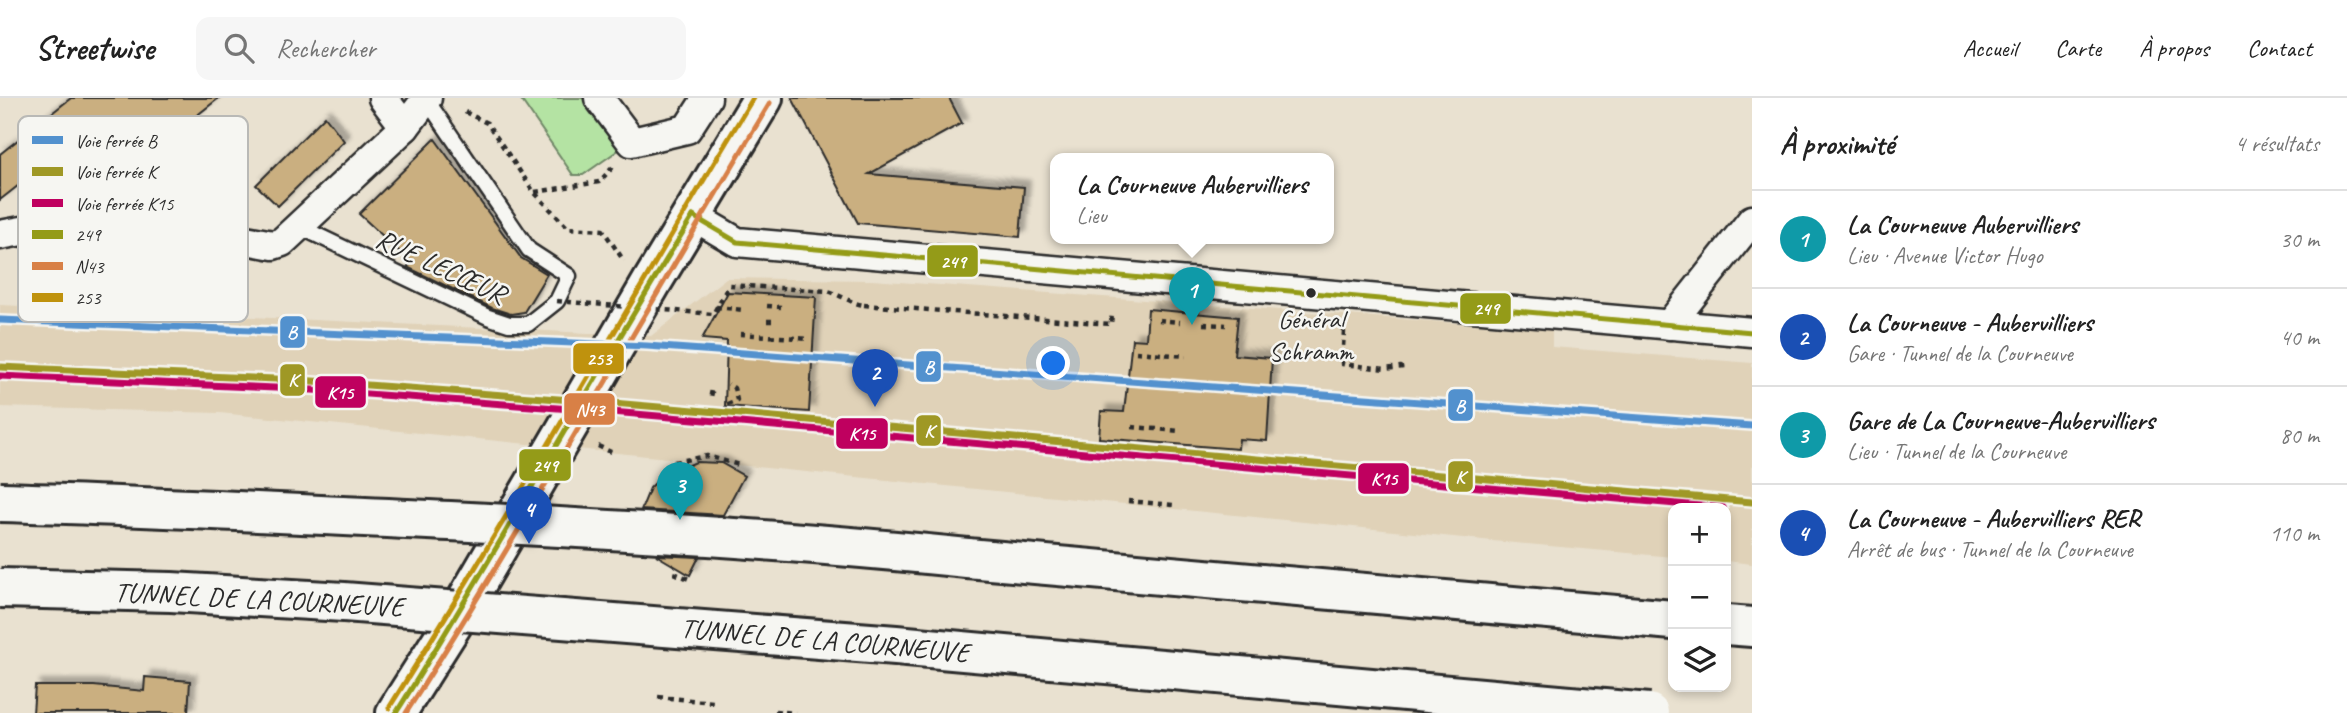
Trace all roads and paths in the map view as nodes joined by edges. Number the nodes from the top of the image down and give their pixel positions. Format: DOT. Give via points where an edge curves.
graph roads {
  1 [pos="383,98"];
  2 [pos="599,98"];
  3 [pos="707,98"];
  4 [pos="763,98"];
  5 [pos="426,99"];
  6 [pos="464,111"];
  7 [pos="405,127"];
  8 [pos="615,165"];
  9 [pos="534,192"];
  10 [pos="693,216"];
  11 [pos="1752,220"];
  12 [pos="298,226"];
  13 [pos="18,232"];
  14 [pos="0,235"];
  15 [pos="248,240"];
  16 [pos="630,270"];
  17 [pos="557,301"];
  18 [pos="767,306"];
  19 [pos="716,307"];
  20 [pos="780,307"];
  21 [pos="744,310"];
  22 [pos="1112,313"];
  23 [pos="1159,320"];
  24 [pos="1180,321"];
  25 [pos="1203,324"];
  26 [pos="1226,325"];
  27 [pos="1669,325"];
  28 [pos="1344,331"];
  29 [pos="1752,332"];
  30 [pos="740,334"];
  31 [pos="809,339"];
  32 [pos="1136,352"];
  33 [pos="1186,356"];
  34 [pos="1402,374"];
  35 [pos="728,384"];
  36 [pos="727,404"];
  37 [pos="1132,427"];
  38 [pos="1180,431"];
  39 [pos="674,462"];
  40 [pos="739,465"];
  41 [pos="1128,501"];
  42 [pos="0,502"];
  43 [pos="1173,505"];
  44 [pos="674,573"];
  45 [pos="689,579"];
  46 [pos="0,588"];
  47 [pos="1668,620"];
  48 [pos="1731,625"];
  49 [pos="1752,627"];
  50 [pos="658,697"];
  51 [pos="713,702"];
  52 [pos="775,711"];
  53 [pos="397,713"];
  54 [pos="795,713"];
  55 [pos="1648,713"];
  1 -- 7 [label="street"];
  2 -- 3 [label="street" via="632,142 687,129"];
  4 -- 10 [label="main road"];
  5 -- 7 [label="street"];
  5 -- 17 [label="lane, RUE LECŒUR" via="528,250 569,276"];
  6 -- 9 [label="path" via="487,124"];
  7 -- 12 [label="street"];
  8 -- 9 [label="path" via="599,182"];
  9 -- 16 [label="path" via="568,228 603,230"];
  10 -- 27 [label="street" via="737,242"];
  10 -- 53 [label="main road"];
  11 -- 27 [label="street"];
  12 -- 15 [label="street" via="273,245"];
  12 -- 17 [label="lane, RUE LECŒUR" via="509,324 528,324"];
  13 -- 14 [label="street"];
  17 -- 19 [label="path, bridge" via="713,314"];
  18 -- 20 [label="path"];
  19 -- 21 [label="path"];
  19 -- 22 [label="path, bridge" via="729,285 828,291 864,305 1111,324"];
  23 -- 24 [label="path"];
  25 -- 26 [label="path"];
  27 -- 29 [label="street"];
  28 -- 34 [label="path" via="1342,364 1401,367"];
  30 -- 31 [label="path"];
  32 -- 33 [label="path"];
  35 -- 36 [label="path" via="737,400"];
  37 -- 38 [label="path"];
  39 -- 40 [label="path" via="708,456"];
  41 -- 43 [label="path"];
  42 -- 47 [label="main road, bridge" via="622,530"];
  44 -- 45 [label="path"];
  46 -- 55 [label="main road, TUNNEL DE LA COURNEUVE, bridge" via="171,592 454,611 896,645"];
  48 -- 49 [label="main road"];
  50 -- 51 [label="path"];
  52 -- 54 [label="path"];
}
